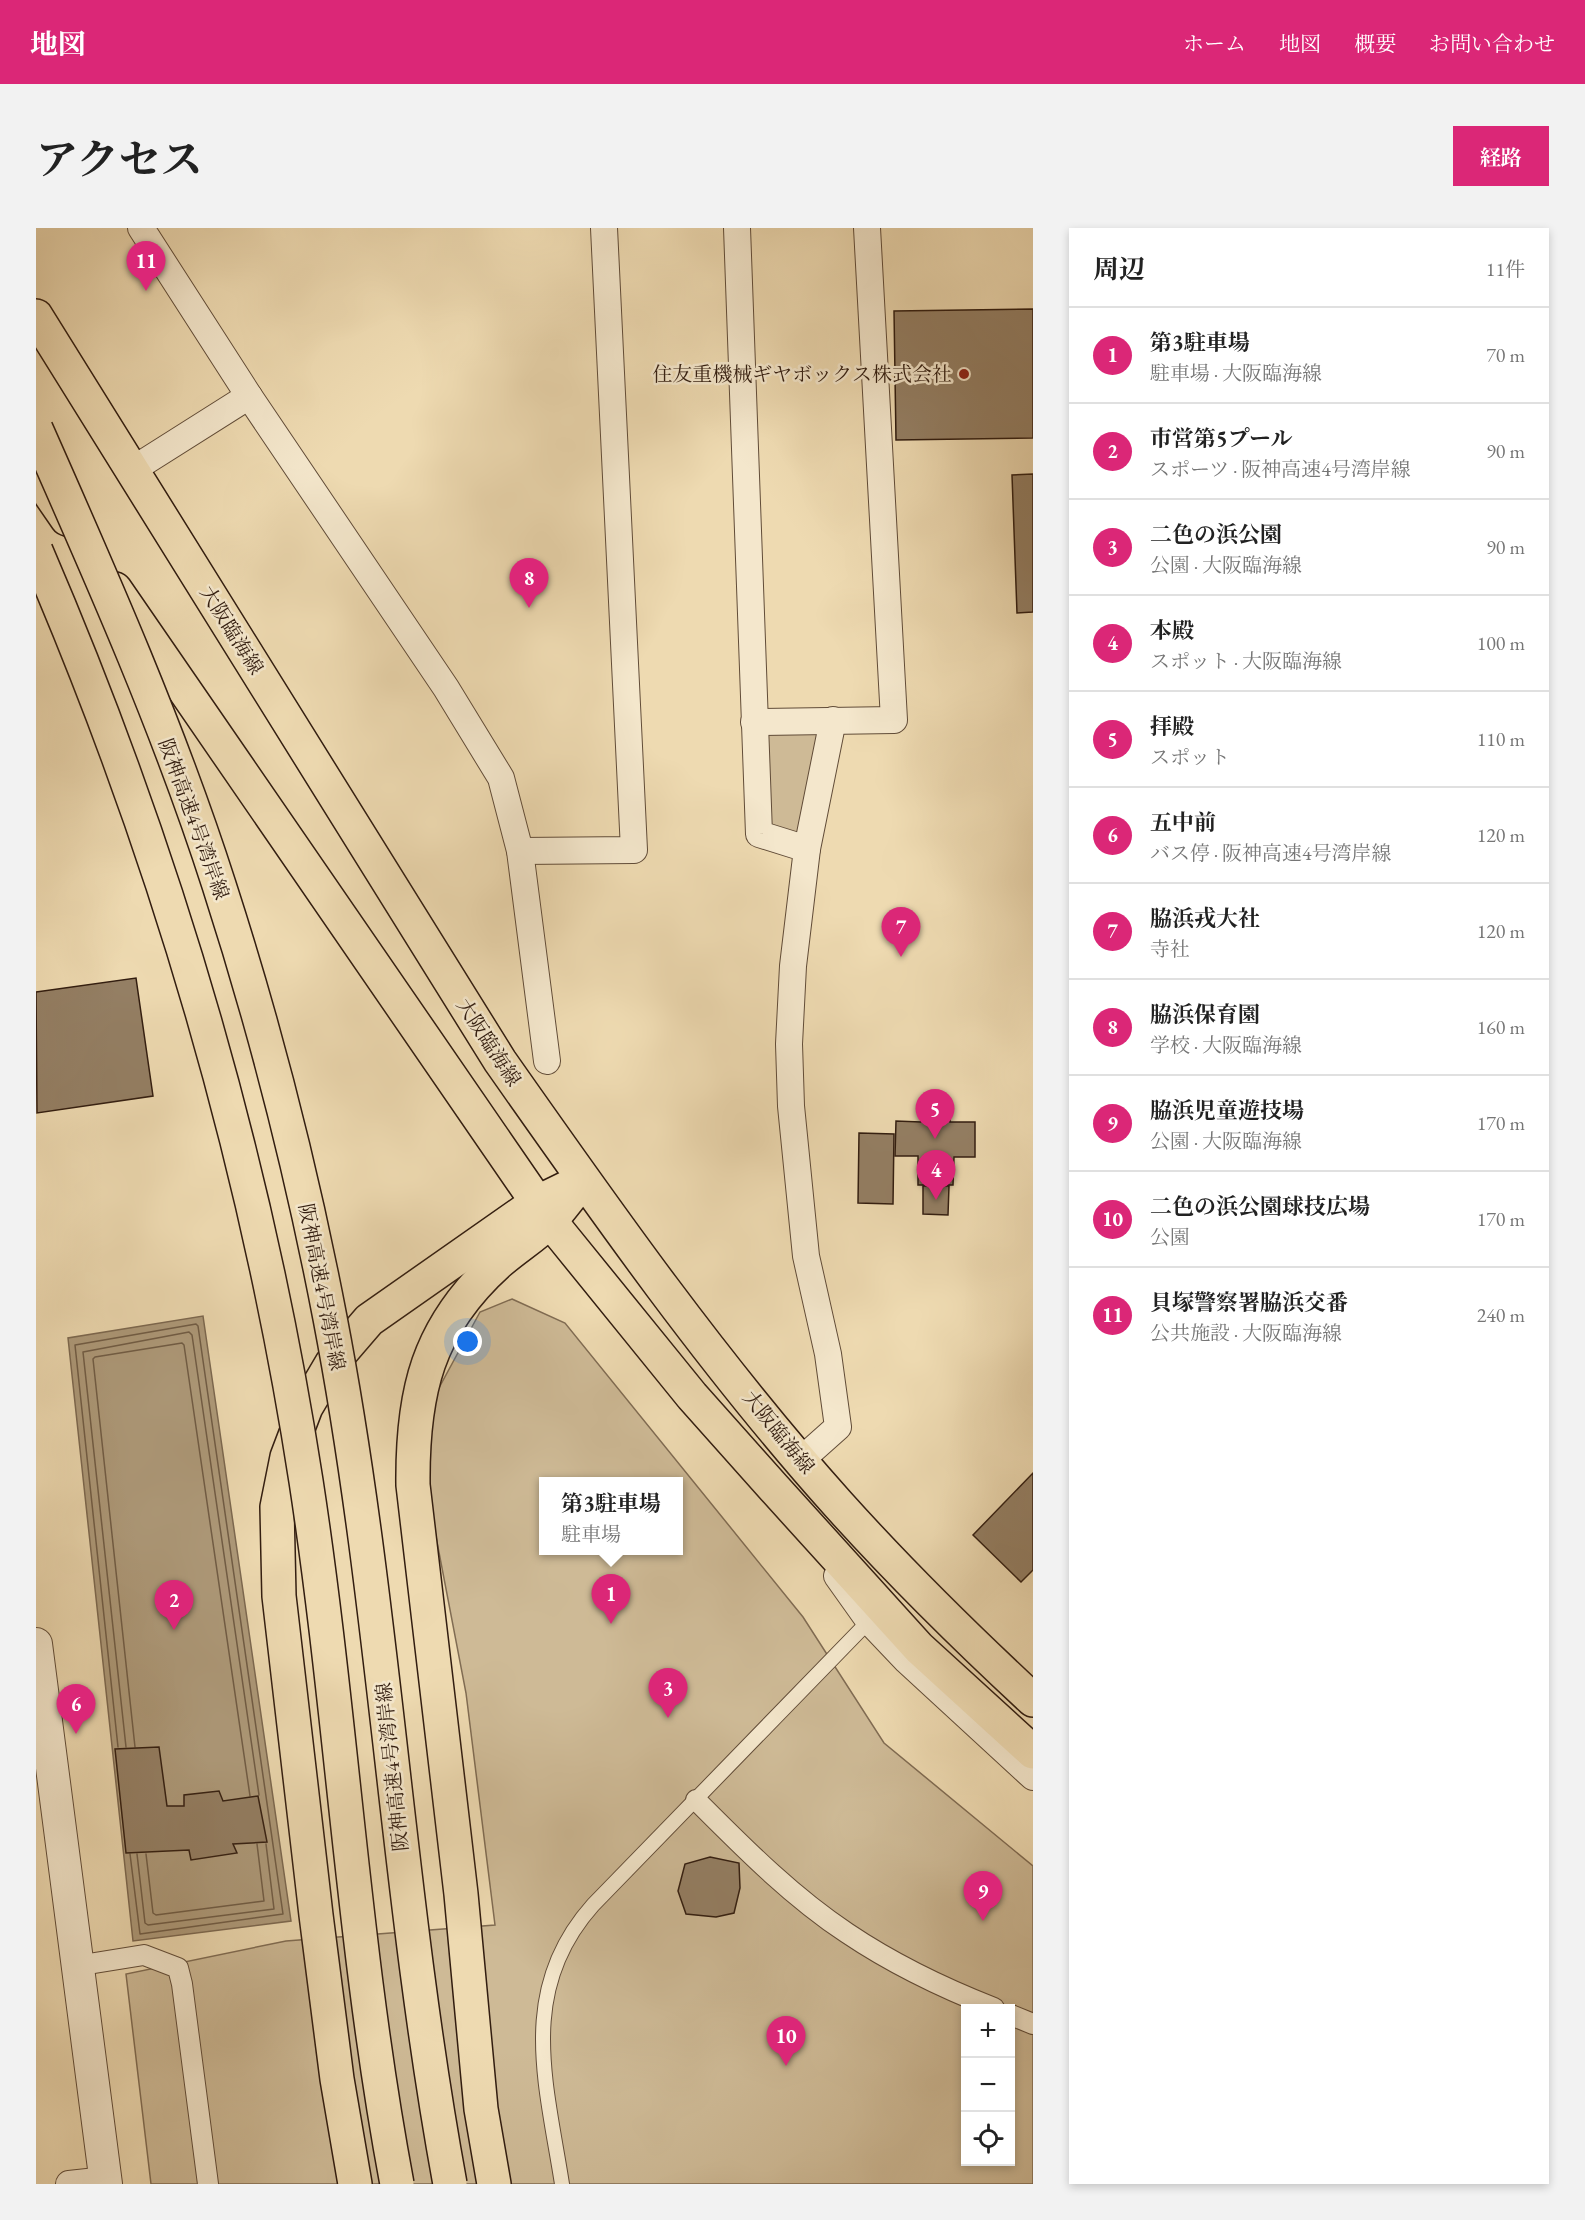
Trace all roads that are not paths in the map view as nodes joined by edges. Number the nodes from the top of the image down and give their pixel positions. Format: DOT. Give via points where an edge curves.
graph roads {
  1 [pos="141,228"];
  2 [pos="604,228"];
  3 [pos="736,228"];
  4 [pos="867,228"];
  5 [pos="36,316"];
  6 [pos="249,396"];
  7 [pos="36,429"];
  8 [pos="132,470"];
  9 [pos="36,474"];
  10 [pos="36,550"];
  11 [pos="833,720"];
  12 [pos="754,722"];
  13 [pos="807,849"];
  14 [pos="520,851"];
  15 [pos="547,1061"];
  16 [pos="584,1180"];
  17 [pos="543,1212"];
  18 [pos="801,1460"];
  19 [pos="774,1488"];
  20 [pos="869,1621"];
  21 [pos="36,1644"];
  22 [pos="1033,1700"];
  23 [pos="1033,1752"];
  24 [pos="1033,1777"];
  25 [pos="696,1800"];
  26 [pos="76,1966"];
  27 [pos="985,2004"];
  28 [pos="1015,2017"];
  29 [pos="1033,2025"];
  30 [pos="106,2182"];
  31 [pos="69,2184"];
  32 [pos="208,2184"];
  33 [pos="355,2184"];
  34 [pos="397,2184"];
  35 [pos="450,2184"];
  36 [pos="494,2184"];
  37 [pos="562,2184"];
  1 -- 6 [label="street"];
  2 -- 14 [label="street" via="634,850"];
  3 -- 12 [label="street"];
  4 -- 11 [label="street" via="894,720"];
  5 -- 8 [label="main road, 大阪臨海線"];
  6 -- 8 [label="street"];
  6 -- 14 [label="street" via="446,688 501,778"];
  7 -- 35 [label="main road, 阪神高速4号湾岸線, bridge" via="121,625 218,882 260,1018 299,1169 358,1482 408,1911 429,2069"];
  8 -- 16 [label="main road, 大阪臨海線" via="494,1052"];
  9 -- 17 [label="main road, 大阪臨海線"];
  10 -- 34 [label="main road, bridge" via="119,755 166,892 211,1036 248,1176 281,1331 306,1484 378,2082"];
  11 -- 12 [label="street"];
  11 -- 13 [label="street"];
  12 -- 13 [label="street" via="759,834"];
  13 -- 18 [label="street" via="793,966 791,1106 806,1256 828,1354 838,1428"];
  14 -- 15 [label="street"];
  16 -- 17 [label="main road"];
  16 -- 18 [label="main road, 大阪臨海線"];
  17 -- 19 [label="main road, 大阪臨海線" via="692,1396"];
  17 -- 33 [label="main road" via="369,1320 332,1363 306,1407 287,1456 277,1507 279,1596 321,1950"];
  17 -- 36 [label="main road" via="446,1326 427,1361 412,1436 413,1485 461,1894 481,2109"];
  18 -- 22 [label="main road, 大阪臨海線" via="946,1619"];
  19 -- 20 [label="street"];
  19 -- 23 [label="main road, 大阪臨海線" via="919,1648"];
  20 -- 24 [label="street"];
  20 -- 25 [label="lane"];
  21 -- 26 [label="street"];
  25 -- 27 [label="street" via="762,1866 846,1933 896,1964"];
  25 -- 37 [label="lane" via="576,1924 559,1953 546,1990 541,2034"];
  26 -- 30 [label="street"];
  26 -- 32 [label="street" via="144,1955 177,1968"];
  28 -- 29 [label="street"];
  30 -- 31 [label="street"];
}
